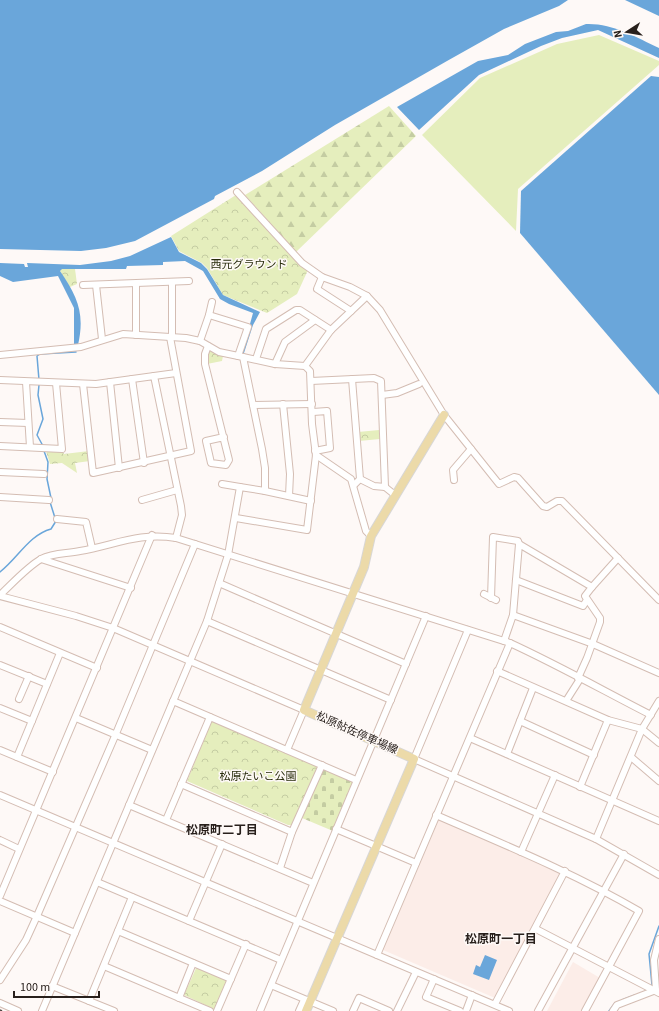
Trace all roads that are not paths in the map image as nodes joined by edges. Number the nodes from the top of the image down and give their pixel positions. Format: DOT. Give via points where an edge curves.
graph roads {
  1 [pos="237,192"];
  2 [pos="322,277"];
  3 [pos="188,281"];
  4 [pos="172,282"];
  5 [pos="136,284"];
  6 [pos="83,285"];
  7 [pos="96,285"];
  8 [pos="367,296"];
  9 [pos="212,302"];
  10 [pos="351,311"];
  11 [pos="209,315"];
  12 [pos="315,320"];
  13 [pos="331,330"];
  14 [pos="136,335"];
  15 [pos="171,337"];
  16 [pos="102,339"];
  17 [pos="200,341"];
  18 [pos="208,346"];
  19 [pos="0,355"];
  20 [pos="241,356"];
  21 [pos="256,359"];
  22 [pos="275,364"];
  23 [pos="305,366"];
  24 [pos="176,373"];
  25 [pos="154,376"];
  26 [pos="352,379"];
  27 [pos="0,380"];
  28 [pos="132,380"];
  29 [pos="311,381"];
  30 [pos="26,382"];
  31 [pos="110,382"];
  32 [pos="56,383"];
  33 [pos="83,384"];
  34 [pos="419,384"];
  35 [pos="382,395"];
  36 [pos="282,404"];
  37 [pos="312,404"];
  38 [pos="253,405"];
  39 [pos="313,412"];
  40 [pos="444,415"];
  41 [pos="0,422"];
  42 [pos="28,423"];
  43 [pos="224,437"];
  44 [pos="0,446"];
  45 [pos="30,447"];
  46 [pos="471,449"];
  47 [pos="316,453"];
  48 [pos="170,457"];
  49 [pos="144,463"];
  50 [pos="119,468"];
  51 [pos="0,472"];
  52 [pos="44,474"];
  53 [pos="360,479"];
  54 [pos="454,480"];
  55 [pos="222,484"];
  56 [pos="354,485"];
  57 [pos="240,487"];
  58 [pos="385,487"];
  59 [pos="177,490"];
  60 [pos="265,492"];
  61 [pos="395,495"];
  62 [pos="289,496"];
  63 [pos="0,498"];
  64 [pos="49,500"];
  65 [pos="142,500"];
  66 [pos="311,501"];
  67 [pos="57,518"];
  68 [pos="236,518"];
  69 [pos="152,535"];
  70 [pos="371,536"];
  71 [pos="176,538"];
  72 [pos="195,544"];
  73 [pos="520,544"];
  74 [pos="92,548"];
  75 [pos="228,554"];
  76 [pos="618,558"];
  77 [pos="42,559"];
  78 [pos="516,580"];
  79 [pos="219,583"];
  80 [pos="592,587"];
  81 [pos="131,588"];
  82 [pos="484,594"];
  83 [pos="0,595"];
  84 [pos="352,595"];
  85 [pos="587,600"];
  86 [pos="659,600"];
  87 [pos="513,615"];
  88 [pos="426,616"];
  89 [pos="207,621"];
  90 [pos="0,627"];
  91 [pos="113,628"];
  92 [pos="468,630"];
  93 [pos="336,634"];
  94 [pos="507,642"];
  95 [pos="152,644"];
  96 [pos="593,644"];
  97 [pos="60,653"];
  98 [pos="191,660"];
  99 [pos="0,664"];
  100 [pos="406,664"];
  101 [pos="97,668"];
  102 [pos="320,670"];
  103 [pos="497,672"];
  104 [pos="659,673"];
  105 [pos="29,676"];
  106 [pos="579,678"];
  107 [pos="47,684"];
  108 [pos="533,688"];
  109 [pos="19,699"];
  110 [pos="391,700"];
  111 [pos="173,701"];
  112 [pos="566,701"];
  113 [pos="659,701"];
  114 [pos="0,708"];
  115 [pos="304,710"];
  116 [pos="657,710"];
  117 [pos="651,715"];
  118 [pos="210,716"];
  119 [pos="76,718"];
  120 [pos="608,720"];
  121 [pos="32,721"];
  122 [pos="520,721"];
  123 [pos="642,729"];
  124 [pos="115,736"];
  125 [pos="470,738"];
  126 [pos="374,742"];
  127 [pos="659,743"];
  128 [pos="0,750"];
  129 [pos="152,750"];
  130 [pos="287,750"];
  131 [pos="507,754"];
  132 [pos="594,755"];
  133 [pos="17,757"];
  134 [pos="630,757"];
  135 [pos="414,759"];
  136 [pos="322,765"];
  137 [pos="53,772"];
  138 [pos="454,775"];
  139 [pos="555,775"];
  140 [pos="356,780"];
  141 [pos="659,781"];
  142 [pos="181,784"];
  143 [pos="580,786"];
  144 [pos="0,795"];
  145 [pos="613,800"];
  146 [pos="129,805"];
  147 [pos="36,811"];
  148 [pos="539,812"];
  149 [pos="436,816"];
  150 [pos="166,820"];
  151 [pos="659,821"];
  152 [pos="74,826"];
  153 [pos="336,829"];
  154 [pos="292,832"];
  155 [pos="596,839"];
  156 [pos="0,840"];
  157 [pos="114,843"];
  158 [pos="222,844"];
  159 [pos="378,846"];
  160 [pos="20,849"];
  161 [pos="522,852"];
  162 [pos="624,854"];
  163 [pos="416,863"];
  164 [pos="280,868"];
  165 [pos="565,871"];
  166 [pos="659,874"];
  167 [pos="97,882"];
  168 [pos="205,882"];
  169 [pos="314,883"];
  170 [pos="603,890"];
  171 [pos="0,896"];
  172 [pos="132,897"];
  173 [pos="0,901"];
  174 [pos="37,916"];
  175 [pos="189,921"];
  176 [pos="298,921"];
  177 [pos="536,928"];
  178 [pos="118,931"];
  179 [pos="75,933"];
  180 [pos="337,938"];
  181 [pos="659,939"];
  182 [pos="246,944"];
  183 [pos="573,948"];
  184 [pos="377,955"];
  185 [pos="281,960"];
  186 [pos="193,963"];
  187 [pos="104,966"];
  188 [pos="609,968"];
  189 [pos="416,972"];
  190 [pos="231,979"];
  191 [pos="434,979"];
  192 [pos="0,980"];
  193 [pos="271,985"];
  194 [pos="52,986"];
  195 [pos="658,991"];
  196 [pos="472,995"];
  197 [pos="179,998"];
  198 [pos="89,1001"];
  199 [pos="0,1003"];
  200 [pos="495,1004"];
  201 [pos="310,1006"];
  202 [pos="18,1011"];
  203 [pos="42,1011"];
  204 [pos="114,1011"];
  205 [pos="210,1011"];
  206 [pos="217,1011"];
  207 [pos="260,1011"];
  208 [pos="298,1011"];
  209 [pos="333,1011"];
  210 [pos="354,1011"];
  211 [pos="389,1011"];
  212 [pos="397,1011"];
  213 [pos="460,1011"];
  214 [pos="466,1011"];
  215 [pos="509,1011"];
  216 [pos="538,1011"];
  217 [pos="585,1011"];
  218 [pos="613,1011"];
  1 -- 2 [label="street" via="302,263"];
  2 -- 8 [label="street"];
  2 -- 10 [label="street" via="317,289"];
  3 -- 4 [label="street"];
  4 -- 5 [label="street"];
  4 -- 15 [label="street"];
  5 -- 7 [label="street"];
  5 -- 14 [label="street"];
  6 -- 7 [label="street"];
  7 -- 16 [label="street"];
  8 -- 10 [label="street"];
  8 -- 40 [label="street" via="380,310"];
  9 -- 11 [label="street"];
  10 -- 13 [label="street"];
  11 -- 17 [label="street"];
  11 -- 20 [label="street" via="248,327"];
  12 -- 13 [label="street"];
  12 -- 21 [label="street" via="296,310 266,329"];
  12 -- 22 [label="street" via="285,342"];
  13 -- 23 [label="street"];
  14 -- 15 [label="street"];
  14 -- 16 [label="street" via="123,334"];
  15 -- 17 [label="street"];
  15 -- 24 [label="street"];
  16 -- 19 [label="street" via="81,347"];
  17 -- 18 [label="street"];
  18 -- 20 [label="street" via="219,352"];
  18 -- 43 [label="street" via="205,364"];
  20 -- 21 [label="street"];
  20 -- 38 [label="street"];
  21 -- 22 [label="street"];
  22 -- 23 [label="street"];
  23 -- 29 [label="street" via="310,371"];
  24 -- 25 [label="street"];
  24 -- 48 [label="street" via="191,452"];
  25 -- 28 [label="street"];
  25 -- 48 [label="street"];
  26 -- 29 [label="street"];
  26 -- 35 [label="street" via="378,379 381,381"];
  26 -- 53 [label="street"];
  27 -- 30 [label="street"];
  28 -- 31 [label="street"];
  28 -- 49 [label="street"];
  29 -- 37 [label="street"];
  30 -- 32 [label="street"];
  30 -- 42 [label="street"];
  31 -- 33 [label="street"];
  31 -- 50 [label="street"];
  32 -- 33 [label="street"];
  32 -- 45 [label="street" via="62,449"];
  33 -- 50 [label="street" via="93,473"];
  34 -- 35 [label="street" via="397,393"];
  35 -- 58 [label="street"];
  36 -- 37 [label="street"];
  36 -- 38 [label="street"];
  36 -- 62 [label="street" via="290,474"];
  37 -- 39 [label="street"];
  38 -- 60 [label="street" via="265,468"];
  39 -- 47 [label="street"];
  39 -- 47 [label="street" via="327,411 330,448"];
  40 -- 46 [label="street"];
  40 -- 61 [label="main road, 松原帖佐停車場線"];
  41 -- 42 [label="street"];
  42 -- 45 [label="street"];
  43 -- 43 [label="street" via="229,460 226,465 211,463 206,441"];
  44 -- 45 [label="street"];
  46 -- 54 [label="street" via="454,470"];
  46 -- 76 [label="street" via="499,484 514,477 518,478 543,506 562,501"];
  47 -- 56 [label="street" via="352,479"];
  47 -- 66 [label="street"];
  48 -- 49 [label="street"];
  48 -- 59 [label="street"];
  49 -- 50 [label="street"];
  51 -- 52 [label="street"];
  53 -- 56 [label="street"];
  53 -- 58 [label="street" via="374,486"];
  55 -- 57 [label="street"];
  56 -- 70 [label="street" via="366,530"];
  57 -- 60 [label="street"];
  57 -- 68 [label="street"];
  58 -- 61 [label="street"];
  59 -- 65 [label="street"];
  59 -- 71 [label="street" via="182,515"];
  60 -- 62 [label="street"];
  61 -- 70 [label="main road, 松原帖佐停車場線"];
  62 -- 66 [label="street"];
  63 -- 64 [label="street"];
  66 -- 68 [label="street" via="306,530"];
  67 -- 74 [label="street" via="86,522"];
  68 -- 75 [label="street"];
  69 -- 71 [label="street"];
  69 -- 74 [label="street" via="137,536"];
  69 -- 81 [label="street"];
  70 -- 84 [label="main road, 松原帖佐停車場線" via="364,567"];
  71 -- 72 [label="street"];
  72 -- 75 [label="street"];
  72 -- 95 [label="street"];
  73 -- 78 [label="street"];
  73 -- 80 [label="street"];
  73 -- 82 [label="street" via="518,541 493,537 494,599"];
  74 -- 77 [label="street"];
  75 -- 79 [label="street"];
  75 -- 84 [label="street"];
  76 -- 80 [label="street"];
  76 -- 86 [label="street"];
  77 -- 81 [label="street"];
  77 -- 83 [label="street" via="33,564"];
  78 -- 85 [label="street" via="583,606"];
  78 -- 87 [label="street"];
  79 -- 89 [label="street"];
  79 -- 93 [label="street"];
  80 -- 85 [label="street" via="585,596"];
  81 -- 91 [label="street"];
  83 -- 91 [label="street"];
  84 -- 88 [label="street"];
  84 -- 93 [label="main road, 松原帖佐停車場線"];
  85 -- 96 [label="street" via="600,618"];
  87 -- 94 [label="street"];
  87 -- 96 [label="street"];
  88 -- 92 [label="street"];
  88 -- 100 [label="street"];
  89 -- 98 [label="street"];
  89 -- 102 [label="street"];
  90 -- 97 [label="street"];
  91 -- 95 [label="street"];
  91 -- 101 [label="street"];
  92 -- 94 [label="street"];
  92 -- 135 [label="street"];
  93 -- 100 [label="street"];
  93 -- 102 [label="main road, 松原帖佐停車場線"];
  94 -- 103 [label="street"];
  94 -- 106 [label="street"];
  95 -- 98 [label="street"];
  95 -- 124 [label="street"];
  96 -- 104 [label="street"];
  96 -- 106 [label="street"];
  97 -- 101 [label="street"];
  97 -- 107 [label="street"];
  98 -- 111 [label="street"];
  98 -- 115 [label="street"];
  99 -- 105 [label="street"];
  100 -- 110 [label="street"];
  101 -- 119 [label="street"];
  102 -- 110 [label="street"];
  102 -- 115 [label="main road, 松原帖佐停車場線"];
  103 -- 108 [label="street"];
  103 -- 125 [label="street"];
  105 -- 107 [label="street"];
  105 -- 109 [label="street"];
  106 -- 112 [label="street"];
  106 -- 117 [label="street"];
  107 -- 121 [label="street"];
  108 -- 112 [label="street"];
  108 -- 122 [label="street"];
  110 -- 126 [label="street"];
  111 -- 118 [label="street"];
  111 -- 129 [label="street"];
  112 -- 120 [label="street"];
  113 -- 116 [label="street"];
  114 -- 121 [label="street"];
  115 -- 126 [label="main road, 松原帖佐停車場線"];
  115 -- 130 [label="street"];
  116 -- 117 [label="street"];
  117 -- 123 [label="street"];
  118 -- 130 [label="street"];
  118 -- 142 [label="street"];
  119 -- 124 [label="street"];
  119 -- 137 [label="street"];
  120 -- 123 [label="street"];
  120 -- 132 [label="street"];
  121 -- 133 [label="street"];
  122 -- 131 [label="street"];
  122 -- 132 [label="street"];
  123 -- 127 [label="street"];
  123 -- 134 [label="street"];
  124 -- 129 [label="street"];
  124 -- 152 [label="street"];
  125 -- 131 [label="street"];
  125 -- 138 [label="street"];
  126 -- 135 [label="main road, 松原帖佐停車場線"];
  126 -- 140 [label="street"];
  128 -- 133 [label="street"];
  129 -- 146 [label="street"];
  130 -- 136 [label="street"];
  131 -- 139 [label="street"];
  132 -- 143 [label="street"];
  133 -- 137 [label="street"];
  134 -- 141 [label="street"];
  134 -- 145 [label="street"];
  135 -- 138 [label="street"];
  135 -- 159 [label="main road"];
  136 -- 140 [label="street"];
  136 -- 154 [label="street"];
  137 -- 147 [label="street"];
  138 -- 148 [label="street"];
  138 -- 149 [label="street"];
  139 -- 143 [label="street"];
  139 -- 148 [label="street"];
  140 -- 153 [label="street"];
  142 -- 150 [label="street"];
  142 -- 154 [label="street"];
  143 -- 145 [label="street"];
  144 -- 147 [label="street"];
  145 -- 151 [label="street"];
  145 -- 155 [label="street"];
  146 -- 150 [label="street"];
  146 -- 157 [label="street"];
  147 -- 152 [label="street"];
  147 -- 160 [label="street"];
  148 -- 155 [label="street"];
  148 -- 161 [label="street"];
  149 -- 161 [label="street"];
  149 -- 163 [label="street"];
  150 -- 158 [label="street"];
  152 -- 157 [label="street"];
  152 -- 174 [label="street"];
  153 -- 159 [label="street"];
  153 -- 169 [label="street"];
  154 -- 164 [label="street"];
  155 -- 162 [label="street"];
  156 -- 160 [label="street"];
  157 -- 167 [label="street"];
  157 -- 168 [label="street"];
  158 -- 164 [label="street"];
  158 -- 168 [label="street"];
  159 -- 163 [label="street"];
  159 -- 180 [label="main road"];
  160 -- 171 [label="street"];
  161 -- 165 [label="street"];
  162 -- 166 [label="street"];
  162 -- 170 [label="street"];
  163 -- 184 [label="street"];
  164 -- 169 [label="street"];
  165 -- 170 [label="street"];
  165 -- 177 [label="street"];
  167 -- 172 [label="street"];
  167 -- 179 [label="street"];
  168 -- 175 [label="street"];
  168 -- 176 [label="street"];
  169 -- 176 [label="street"];
  170 -- 183 [label="street"];
  170 -- 188 [label="street" via="639,911"];
  172 -- 175 [label="street"];
  172 -- 178 [label="street"];
  173 -- 174 [label="street"];
  174 -- 179 [label="street"];
  174 -- 192 [label="street" via="26,940"];
  175 -- 182 [label="street"];
  176 -- 180 [label="street"];
  176 -- 185 [label="street"];
  177 -- 183 [label="street"];
  177 -- 200 [label="street"];
  178 -- 186 [label="street"];
  178 -- 187 [label="street"];
  179 -- 194 [label="street"];
  180 -- 184 [label="street"];
  180 -- 201 [label="main road"];
  181 -- 195 [label="street" via="654,960"];
  182 -- 185 [label="street"];
  182 -- 190 [label="street"];
  183 -- 188 [label="street"];
  183 -- 216 [label="street"];
  184 -- 189 [label="street"];
  185 -- 193 [label="street"];
  186 -- 190 [label="street"];
  186 -- 197 [label="street"];
  187 -- 197 [label="street"];
  187 -- 198 [label="street"];
  188 -- 195 [label="street"];
  188 -- 217 [label="street"];
  189 -- 191 [label="street"];
  189 -- 212 [label="street"];
  190 -- 206 [label="street"];
  191 -- 196 [label="street"];
  191 -- 213 [label="street" via="426,996"];
  193 -- 201 [label="street"];
  193 -- 207 [label="street"];
  194 -- 198 [label="street"];
  194 -- 203 [label="street"];
  195 -- 218 [label="street" via="617,1005"];
  196 -- 200 [label="street"];
  196 -- 214 [label="street"];
  197 -- 205 [label="street"];
  198 -- 204 [label="street"];
  199 -- 202 [label="street"];
  200 -- 215 [label="street"];
  201 -- 208 [label="street"];
  201 -- 209 [label="street"];
  210 -- 211 [label="street" via="359,998"];
}
